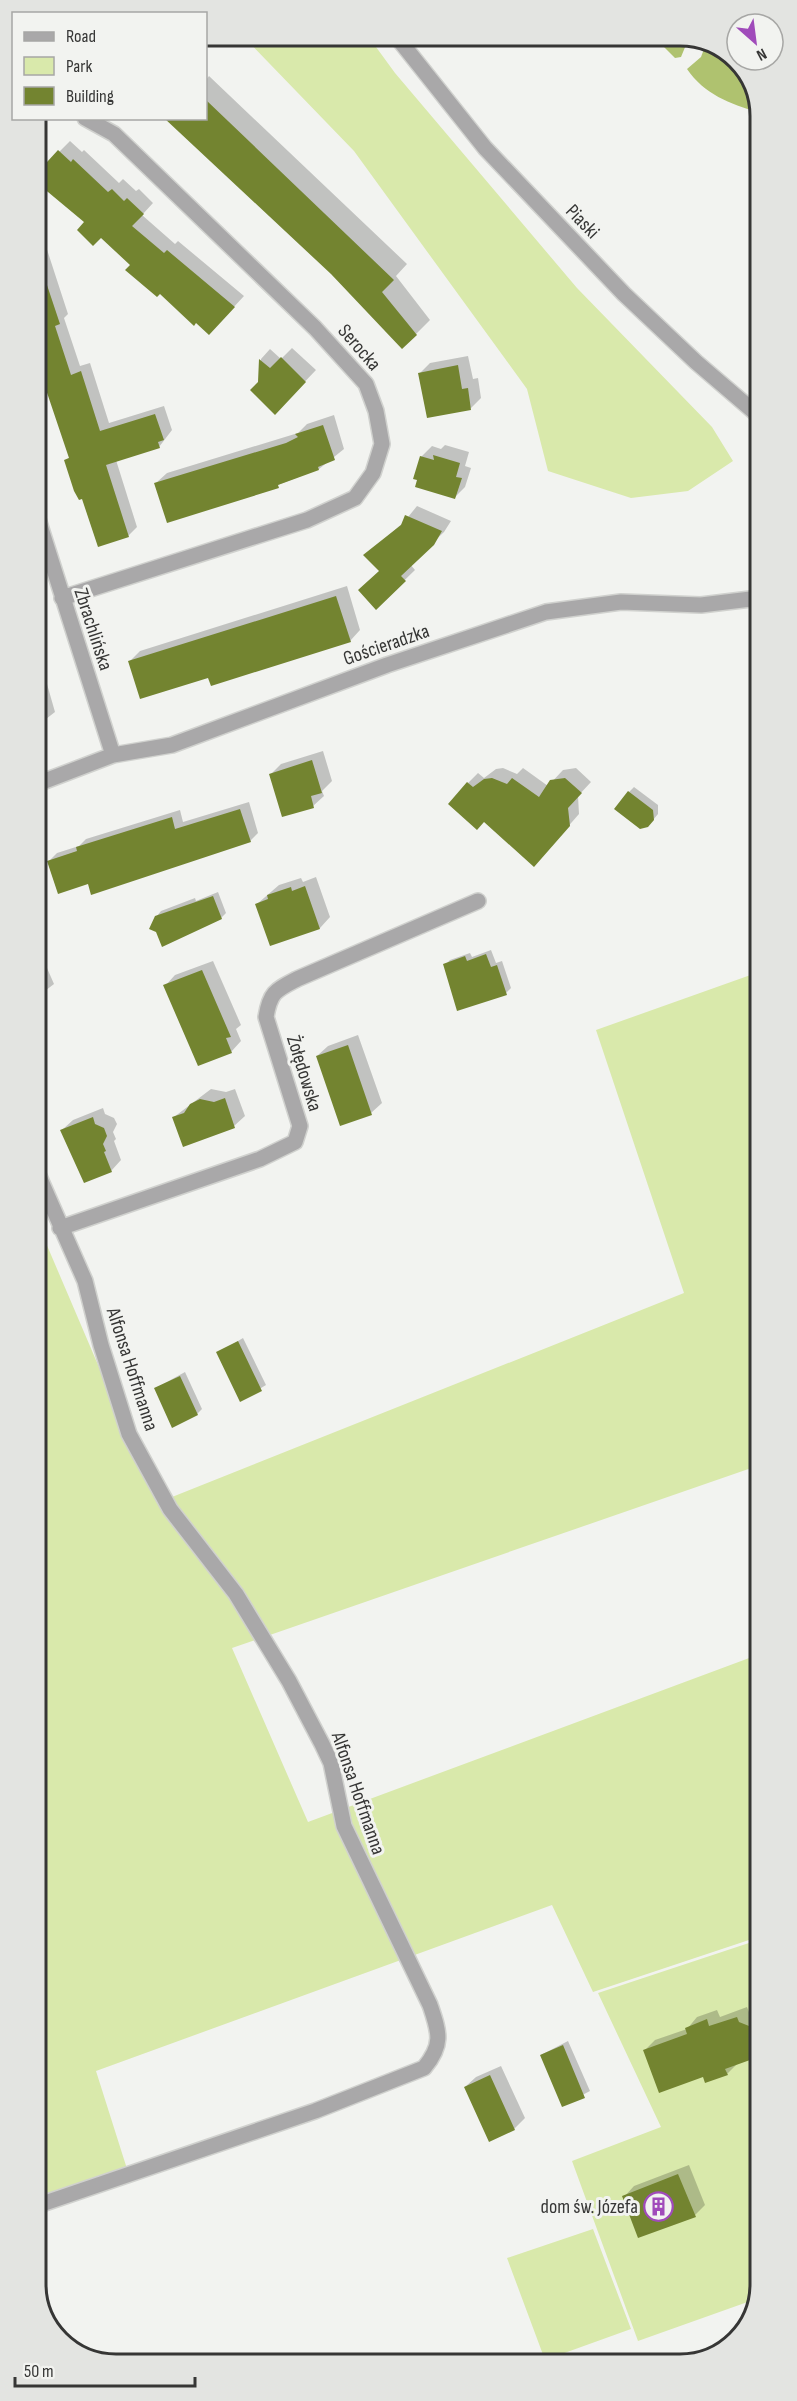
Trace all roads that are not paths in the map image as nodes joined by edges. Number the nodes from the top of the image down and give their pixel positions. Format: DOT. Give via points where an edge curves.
graph roads {
  1 [pos="405,47"];
  2 [pos="88,120"];
  3 [pos="750,408"];
  4 [pos="46,546"];
  5 [pos="62,598"];
  6 [pos="750,599"];
  7 [pos="113,755"];
  8 [pos="46,781"];
  9 [pos="478,901"];
  10 [pos="46,1194"];
  11 [pos="60,1228"];
  12 [pos="46,2203"];
  1 -- 3 [label="street, Piaski" via="501,165 624,294"];
  2 -- 5 [label="street, Serocka" via="114,134 315,328 366,384 382,444 372,472 355,498 307,520"];
  4 -- 5 [label="street, Zbrachlińska"];
  5 -- 7 [label="street, Zbrachlińska"];
  6 -- 7 [label="street, Gościeradzka" via="701,605 621,602 546,612 387,665 172,745"];
  7 -- 8 [label="street, Gościeradzka"];
  9 -- 11 [label="street, Żołędowska" via="297,979 269,999 266,1017 300,1126 295,1142 260,1159"];
  10 -- 11 [label="street, Alfonsa Hoffmanna"];
  11 -- 12 [label="street, Alfonsa Hoffmanna" via="85,1281 129,1434 170,1509 236,1594 322,1744 331,1763 344,1826 430,2005 440,2034 434,2055 424,2068 315,2111"];
}
